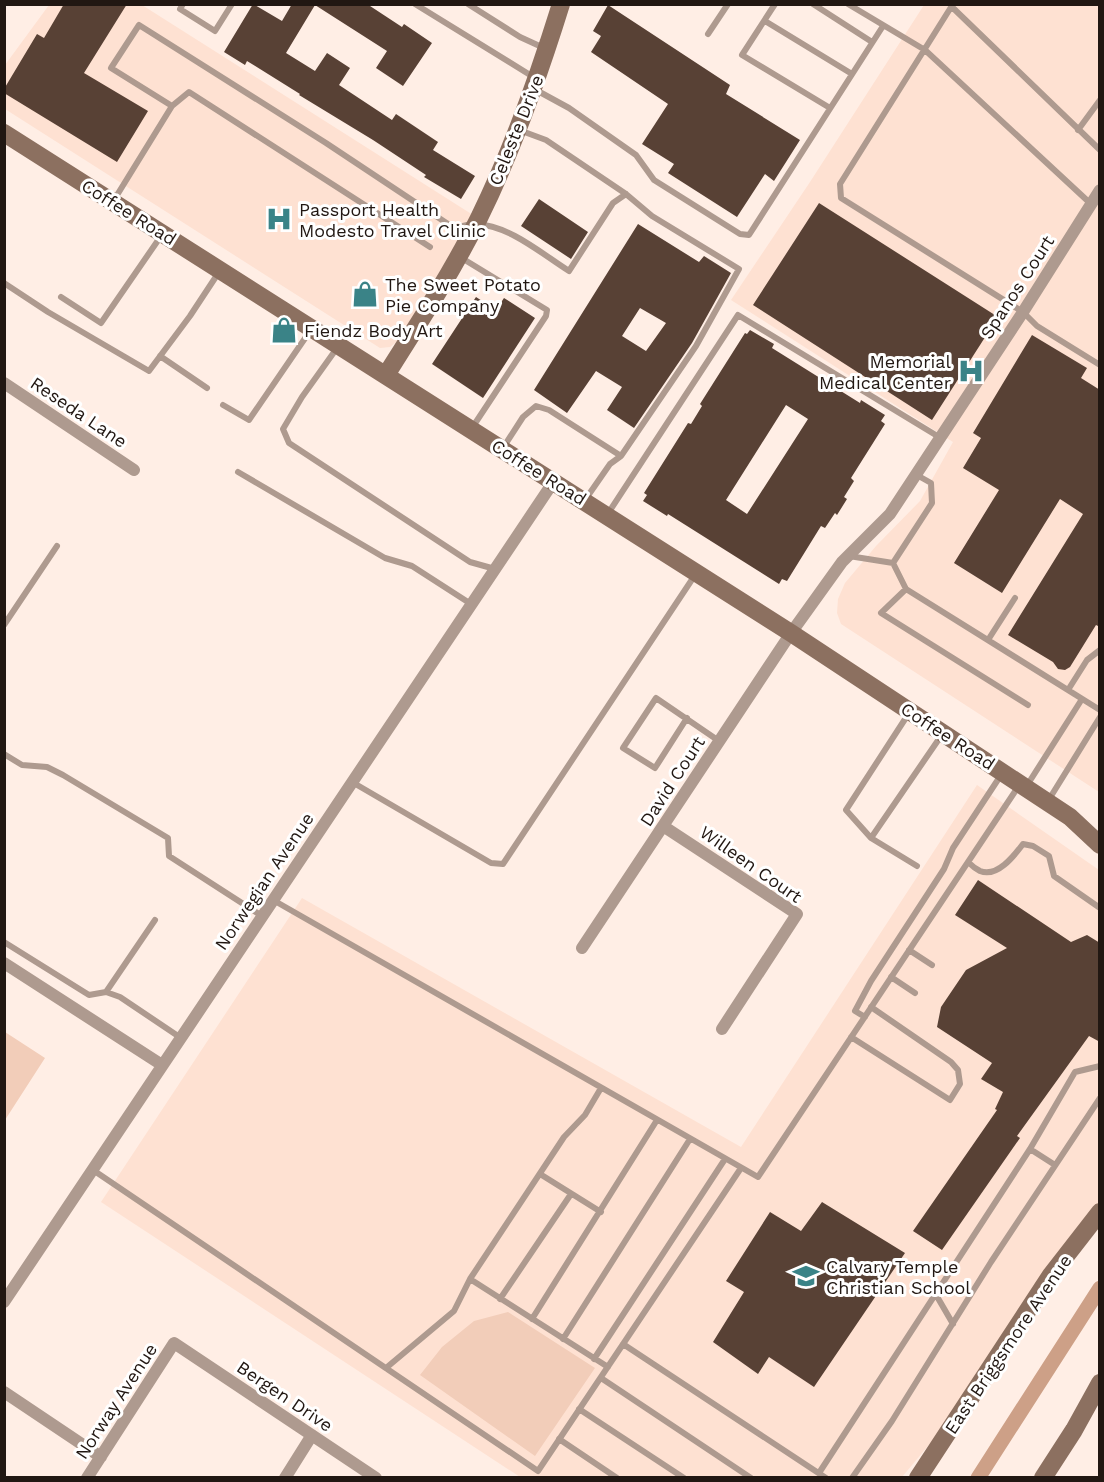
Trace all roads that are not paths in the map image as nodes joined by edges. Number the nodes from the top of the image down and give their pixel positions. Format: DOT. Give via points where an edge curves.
graph roads {
  1 [pos="183,4"];
  2 [pos="232,4"];
  3 [pos="415,4"];
  4 [pos="468,4"];
  5 [pos="561,4"];
  6 [pos="728,4"];
  7 [pos="775,4"];
  8 [pos="813,4"];
  9 [pos="848,4"];
  10 [pos="953,6"];
  11 [pos="765,21"];
  12 [pos="883,26"];
  13 [pos="708,34"];
  14 [pos="872,42"];
  15 [pos="547,50"];
  16 [pos="924,50"];
  17 [pos="852,74"];
  18 [pos="535,84"];
  19 [pos="1100,100"];
  20 [pos="172,106"];
  21 [pos="830,108"];
  22 [pos="518,130"];
  23 [pos="1078,130"];
  24 [pos="6,139"];
  25 [pos="1100,150"];
  26 [pos="1100,190"];
  27 [pos="626,194"];
  28 [pos="113,202"];
  29 [pos="1091,204"];
  30 [pos="476,224"];
  31 [pos="163,234"];
  32 [pos="430,247"];
  33 [pos="459,256"];
  34 [pos="220,270"];
  35 [pos="4,284"];
  36 [pos="61,297"];
  37 [pos="1023,312"];
  38 [pos="312,328"];
  39 [pos="339,345"];
  40 [pos="160,356"];
  41 [pos="1100,365"];
  42 [pos="387,375"];
  43 [pos="4,383"];
  44 [pos="207,388"];
  45 [pos="223,405"];
  46 [pos="472,429"];
  47 [pos="939,438"];
  48 [pos="503,448"];
  49 [pos="621,456"];
  50 [pos="134,470"];
  51 [pos="238,472"];
  52 [pos="915,474"];
  53 [pos="554,481"];
  54 [pos="585,501"];
  55 [pos="607,515"];
  56 [pos="57,546"];
  57 [pos="849,556"];
  58 [pos="893,563"];
  59 [pos="495,569"];
  60 [pos="697,572"];
  61 [pos="906,589"];
  62 [pos="1015,598"];
  63 [pos="471,604"];
  64 [pos="4,625"];
  65 [pos="791,633"];
  66 [pos="988,640"];
  67 [pos="1100,650"];
  68 [pos="1068,690"];
  69 [pos="1082,699"];
  70 [pos="1028,705"];
  71 [pos="1100,710"];
  72 [pos="911,711"];
  73 [pos="1100,717"];
  74 [pos="687,718"];
  75 [pos="943,733"];
  76 [pos="719,742"];
  77 [pos="4,754"];
  78 [pos="1003,772"];
  79 [pos="352,782"];
  80 [pos="1023,786"];
  81 [pos="1048,802"];
  82 [pos="1070,817"];
  83 [pos="1100,825"];
  84 [pos="663,826"];
  85 [pos="871,838"];
  86 [pos="1100,845"];
  87 [pos="968,862"];
  88 [pos="917,866"];
  89 [pos="273,900"];
  90 [pos="1100,908"];
  91 [pos="262,916"];
  92 [pos="155,920"];
  93 [pos="4,942"];
  94 [pos="582,948"];
  95 [pos="909,950"];
  96 [pos="4,963"];
  97 [pos="932,965"];
  98 [pos="891,977"];
  99 [pos="106,992"];
  100 [pos="915,993"];
  101 [pos="871,1007"];
  102 [pos="864,1017"];
  103 [pos="722,1029"];
  104 [pos="851,1037"];
  105 [pos="181,1038"];
  106 [pos="162,1065"];
  107 [pos="1100,1066"];
  108 [pos="601,1088"];
  109 [pos="1100,1098"];
  110 [pos="657,1120"];
  111 [pos="690,1139"];
  112 [pos="1030,1149"];
  113 [pos="725,1159"];
  114 [pos="1055,1165"];
  115 [pos="741,1168"];
  116 [pos="93,1170"];
  117 [pos="540,1174"];
  118 [pos="571,1194"];
  119 [pos="601,1212"];
  120 [pos="1100,1212"];
  121 [pos="470,1279"];
  122 [pos="935,1293"];
  123 [pos="500,1299"];
  124 [pos="4,1302"];
  125 [pos="532,1319"];
  126 [pos="953,1324"];
  127 [pos="563,1339"];
  128 [pos="174,1344"];
  129 [pos="623,1344"];
  130 [pos="594,1359"];
  131 [pos="608,1367"];
  132 [pos="386,1368"];
  133 [pos="601,1378"];
  134 [pos="1100,1383"];
  135 [pos="4,1392"];
  136 [pos="579,1409"];
  137 [pos="312,1435"];
  138 [pos="559,1439"];
  139 [pos="101,1457"];
  140 [pos="819,1473"];
  141 [pos="87,1478"];
  142 [pos="285,1478"];
  143 [pos="376,1478"];
  144 [pos="617,1478"];
  145 [pos="684,1478"];
  146 [pos="751,1478"];
  147 [pos="825,1478"];
  148 [pos="852,1478"];
  149 [pos="918,1478"];
  150 [pos="1043,1478"];
  1 -- 2 [label="lane" via="180,9 215,31"];
  3 -- 18 [label="lane"];
  4 -- 15 [label="lane"];
  5 -- 15 [label="main road, Celeste Drive"];
  6 -- 13 [label="lane"];
  7 -- 11 [label="lane"];
  8 -- 14 [label="lane"];
  9 -- 12 [label="lane"];
  10 -- 16 [label="lane"];
  10 -- 23 [label="lane"];
  11 -- 17 [label="lane"];
  11 -- 21 [label="lane" via="742,55"];
  12 -- 14 [label="lane"];
  12 -- 16 [label="lane"];
  14 -- 17 [label="lane"];
  15 -- 18 [label="main road, Celeste Drive"];
  16 -- 29 [label="lane"];
  16 -- 37 [label="lane" via="840,184 841,198"];
  17 -- 21 [label="lane"];
  18 -- 21 [label="lane" via="636,155 654,180 740,234 749,235"];
  18 -- 22 [label="main road, Celeste Drive"];
  19 -- 23 [label="lane"];
  20 -- 28 [label="lane"];
  20 -- 30 [label="lane" via="111,68 139,25 454,228"];
  20 -- 32 [label="lane" via="189,92"];
  22 -- 27 [label="lane" via="546,140"];
  22 -- 30 [label="main road, Celeste Drive"];
  23 -- 25 [label="lane"];
  24 -- 28 [label="main road, Coffee Road"];
  26 -- 29 [label="street, Spanos Court"];
  27 -- 30 [label="lane" via="613,203 569,272 517,238"];
  27 -- 49 [label="lane" via="652,216 739,269 696,346"];
  28 -- 31 [label="main road, Coffee Road"];
  29 -- 37 [label="street, Spanos Court"];
  30 -- 33 [label="main road, Celeste Drive"];
  31 -- 34 [label="main road, Coffee Road"];
  31 -- 36 [label="lane" via="101,323"];
  33 -- 42 [label="main road, Celeste Drive"];
  33 -- 46 [label="lane" via="547,310"];
  34 -- 38 [label="main road, Coffee Road"];
  34 -- 40 [label="lane"];
  35 -- 40 [label="lane" via="149,371"];
  37 -- 41 [label="lane" via="1037,326"];
  37 -- 47 [label="street, Spanos Court"];
  38 -- 39 [label="main road, Coffee Road"];
  38 -- 45 [label="lane" via="249,420"];
  39 -- 42 [label="main road, Coffee Road"];
  39 -- 59 [label="lane" via="283,429 289,443 470,562"];
  40 -- 44 [label="lane"];
  42 -- 46 [label="main road, Coffee Road"];
  43 -- 50 [label="street, Reseda Lane"];
  46 -- 48 [label="main road, Coffee Road"];
  47 -- 52 [label="street, Spanos Court"];
  47 -- 55 [label="lane" via="738,315"];
  48 -- 49 [label="lane" via="523,417 536,406 549,410"];
  48 -- 53 [label="main road, Coffee Road"];
  49 -- 54 [label="lane" via="610,464"];
  51 -- 63 [label="lane" via="386,558 412,566"];
  52 -- 57 [label="street, Spanos Court" via="890,514"];
  52 -- 58 [label="lane" via="931,483 932,502"];
  53 -- 54 [label="main road, Coffee Road"];
  53 -- 59 [label="street, Norwegian Avenue"];
  54 -- 55 [label="main road, Coffee Road"];
  55 -- 60 [label="main road, Coffee Road"];
  56 -- 64 [label="lane"];
  57 -- 58 [label="lane"];
  57 -- 65 [label="street, Spanos Court"];
  58 -- 61 [label="lane"];
  59 -- 63 [label="street, Norwegian Avenue"];
  60 -- 65 [label="main road, Coffee Road"];
  60 -- 79 [label="lane" via="503,864 491,863"];
  61 -- 66 [label="lane"];
  61 -- 70 [label="lane" via="881,613"];
  62 -- 66 [label="lane"];
  63 -- 79 [label="street, Norwegian Avenue"];
  65 -- 72 [label="main road, Coffee Road"];
  65 -- 76 [label="street, David Court"];
  66 -- 68 [label="lane"];
  67 -- 68 [label="lane" via="1087,660"];
  68 -- 69 [label="lane"];
  69 -- 71 [label="lane"];
  69 -- 80 [label="lane"];
  72 -- 75 [label="main road, Coffee Road"];
  72 -- 85 [label="lane" via="846,810"];
  73 -- 81 [label="lane"];
  74 -- 74 [label="lane" via="655,768 623,748 656,698"];
  74 -- 76 [label="lane"];
  75 -- 78 [label="main road, Coffee Road"];
  75 -- 85 [label="lane"];
  76 -- 84 [label="street, David Court"];
  77 -- 91 [label="lane" via="22,765 47,768 63,775 168,838 169,856"];
  78 -- 80 [label="main road, Coffee Road"];
  78 -- 102 [label="lane" via="871,981 855,1011"];
  79 -- 89 [label="street, Norwegian Avenue"];
  80 -- 81 [label="main road, Coffee Road"];
  80 -- 87 [label="lane"];
  81 -- 82 [label="main road, Coffee Road"];
  82 -- 83 [label="main road, Coffee Road"];
  82 -- 86 [label="main road, Coffee Road"];
  84 -- 94 [label="street, David Court"];
  84 -- 103 [label="street, Willeen Court" via="797,914"];
  85 -- 88 [label="lane"];
  87 -- 90 [label="lane" via="980,871 991,872 1023,844 1033,846 1049,856 1054,876"];
  87 -- 95 [label="lane"];
  89 -- 91 [label="street, Norwegian Avenue"];
  89 -- 108 [label="lane"];
  91 -- 105 [label="street, Norwegian Avenue"];
  92 -- 99 [label="lane"];
  93 -- 99 [label="lane" via="89,995"];
  95 -- 97 [label="lane"];
  95 -- 98 [label="lane"];
  96 -- 106 [label="street"];
  98 -- 100 [label="lane"];
  98 -- 101 [label="lane"];
  99 -- 105 [label="lane" via="120,997"];
  101 -- 102 [label="lane"];
  101 -- 104 [label="lane" via="958,1070 960,1084 950,1100"];
  102 -- 104 [label="lane"];
  104 -- 115 [label="lane" via="758,1177"];
  105 -- 106 [label="street, Norwegian Avenue"];
  106 -- 116 [label="street, Norwegian Avenue"];
  107 -- 112 [label="lane" via="1076,1072"];
  108 -- 110 [label="lane"];
  108 -- 117 [label="lane"];
  109 -- 114 [label="lane"];
  110 -- 111 [label="lane"];
  110 -- 119 [label="lane"];
  111 -- 113 [label="lane"];
  111 -- 127 [label="lane"];
  112 -- 114 [label="lane"];
  112 -- 122 [label="lane"];
  113 -- 115 [label="lane"];
  113 -- 130 [label="lane"];
  114 -- 126 [label="lane"];
  115 -- 129 [label="lane"];
  116 -- 124 [label="street, Norwegian Avenue"];
  116 -- 132 [label="lane"];
  117 -- 118 [label="lane"];
  117 -- 121 [label="lane"];
  118 -- 119 [label="lane"];
  118 -- 123 [label="lane"];
  119 -- 125 [label="lane"];
  120 -- 149 [label="main road, East Briggsmore Avenue" via="1051,1275"];
  121 -- 123 [label="lane"];
  121 -- 132 [label="lane" via="453,1311"];
  122 -- 126 [label="lane"];
  122 -- 140 [label="lane"];
  123 -- 125 [label="lane"];
  125 -- 127 [label="lane"];
  126 -- 148 [label="lane"];
  127 -- 130 [label="lane"];
  128 -- 137 [label="street, Bergen Drive"];
  128 -- 139 [label="street, Norway Avenue"];
  129 -- 131 [label="lane"];
  129 -- 140 [label="lane"];
  130 -- 131 [label="lane"];
  131 -- 133 [label="lane"];
  132 -- 138 [label="lane" via="538,1471"];
  133 -- 136 [label="lane"];
  133 -- 146 [label="lane"];
  134 -- 150 [label="main road"];
  135 -- 139 [label="street"];
  136 -- 138 [label="lane"];
  136 -- 145 [label="lane"];
  137 -- 142 [label="street"];
  137 -- 143 [label="street, Bergen Drive"];
  138 -- 144 [label="lane"];
  139 -- 141 [label="street, Norway Avenue"];
  140 -- 147 [label="lane"];
}
